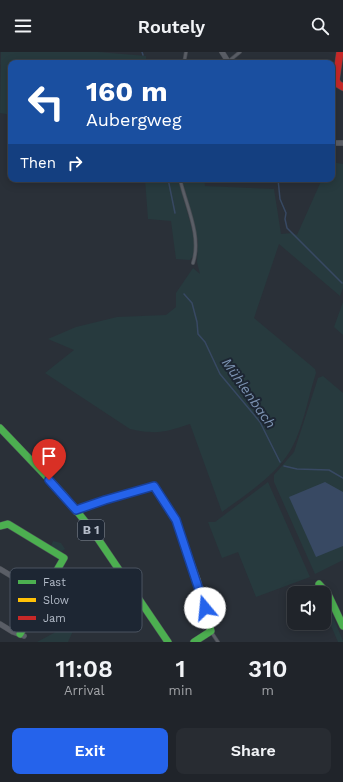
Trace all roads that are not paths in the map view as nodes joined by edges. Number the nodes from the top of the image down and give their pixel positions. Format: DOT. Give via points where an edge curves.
graph roads {
  1 [pos="240,52"];
  2 [pos="340,52"];
  3 [pos="231,60"];
  4 [pos="343,87"];
  5 [pos="181,182"];
  6 [pos="193,263"];
  7 [pos="0,428"];
  8 [pos="76,510"];
  9 [pos="0,526"];
  10 [pos="60,568"];
  11 [pos="118,568"];
  12 [pos="0,569"];
  13 [pos="10,575"];
  14 [pos="320,584"];
  15 [pos="142,604"];
  16 [pos="0,624"];
  17 [pos="343,626"];
  18 [pos="10,629"];
  19 [pos="211,631"];
  20 [pos="16,632"];
  21 [pos="24,632"];
  22 [pos="22,635"];
  23 [pos="168,642"];
  24 [pos="194,642"];
  25 [pos="218,642"];
  1 -- 3 [label="lane"];
  2 -- 4 [label="street" via="336,80"];
  5 -- 6 [label="lane" via="196,243"];
  7 -- 8 [label="street, B 1"];
  8 -- 11 [label="street, B 1"];
  8 -- 19 [label="street" via="154,486 176,520"];
  9 -- 10 [label="street" via="8,524 63,556 64,561"];
  12 -- 13 [label="street"];
  14 -- 17 [label="street" via="328,594"];
  15 -- 23 [label="street, B 1"];
  16 -- 18 [label="street"];
  19 -- 24 [label="street"];
  19 -- 25 [label="lane"];
  20 -- 22 [label="street"];
  21 -- 22 [label="street"];
}
